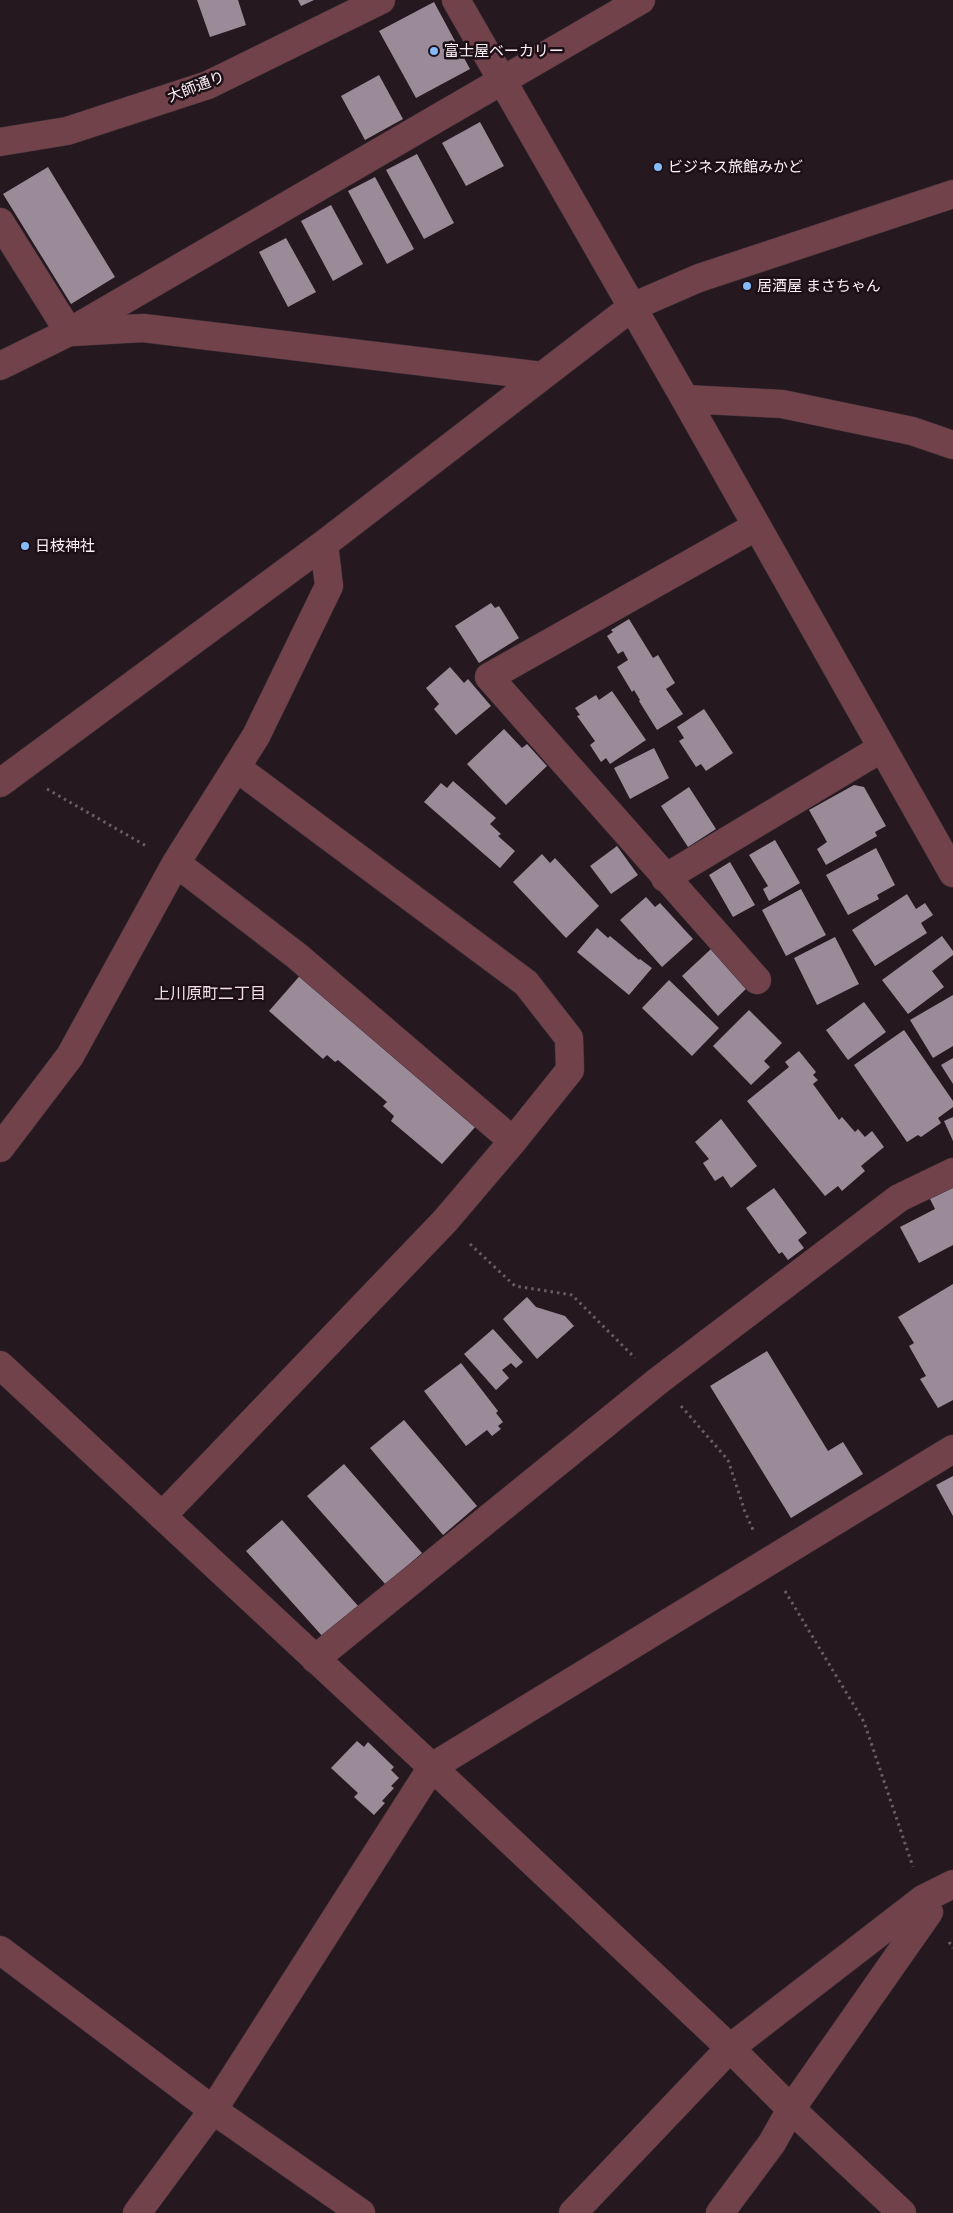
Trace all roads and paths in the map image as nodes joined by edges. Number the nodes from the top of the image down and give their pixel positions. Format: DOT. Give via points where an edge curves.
graph roads {
  1 [pos="381,0"];
  2 [pos="456,0"];
  3 [pos="641,0"];
  4 [pos="501,81"];
  5 [pos="0,142"];
  6 [pos="953,194"];
  7 [pos="0,222"];
  8 [pos="632,307"];
  9 [pos="70,332"];
  10 [pos="0,366"];
  11 [pos="542,376"];
  12 [pos="685,399"];
  13 [pos="953,445"];
  14 [pos="757,526"];
  15 [pos="324,544"];
  16 [pos="882,748"];
  17 [pos="237,768"];
  18 [pos="8,777"];
  19 [pos="176,863"];
  20 [pos="953,873"];
  21 [pos="665,878"];
  22 [pos="757,980"];
  23 [pos="513,1141"];
  24 [pos="0,1148"];
  25 [pos="953,1172"];
  26 [pos="445,1221"];
  27 [pos="0,1365"];
  28 [pos="658,1380"];
  29 [pos="953,1449"];
  30 [pos="162,1516"];
  31 [pos="768,1563"];
  32 [pos="315,1659"];
  33 [pos="432,1767"];
  34 [pos="953,1884"];
  35 [pos="923,1898"];
  36 [pos="0,1950"];
  37 [pos="730,2048"];
  38 [pos="213,2110"];
  39 [pos="790,2110"];
  40 [pos="137,2213"];
  41 [pos="361,2213"];
  42 [pos="573,2213"];
  43 [pos="720,2213"];
  44 [pos="902,2213"];
  1 -- 5 [label="street, 大師通り" via="208,85 67,131"];
  2 -- 4 [label="street"];
  3 -- 4 [label="street"];
  4 -- 8 [label="street"];
  4 -- 9 [label="street"];
  6 -- 8 [label="street" via="699,278"];
  7 -- 9 [label="street"];
  8 -- 11 [label="street"];
  8 -- 12 [label="street"];
  9 -- 10 [label="street"];
  9 -- 11 [label="street" via="142,328"];
  11 -- 15 [label="street"];
  12 -- 13 [label="street" via="782,404 912,431"];
  12 -- 14 [label="street"];
  14 -- 16 [label="street"];
  14 -- 21 [label="street" via="490,677"];
  15 -- 17 [label="street" via="329,586 256,736"];
  15 -- 18 [label="street"];
  16 -- 20 [label="street"];
  16 -- 21 [label="street"];
  17 -- 19 [label="street"];
  17 -- 23 [label="street" via="526,983 568,1038 570,1070"];
  18 -- 19 [label="path"];
  19 -- 23 [label="street" via="297,956"];
  19 -- 24 [label="street" via="70,1056"];
  21 -- 22 [label="street"];
  23 -- 26 [label="street"];
  25 -- 28 [label="street" via="899,1198"];
  26 -- 28 [label="path" via="515,1286 572,1295"];
  26 -- 30 [label="street"];
  27 -- 30 [label="street"];
  28 -- 31 [label="path" via="728,1460 745,1512"];
  28 -- 32 [label="street"];
  29 -- 31 [label="street"];
  30 -- 32 [label="street"];
  31 -- 33 [label="street"];
  31 -- 35 [label="path" via="864,1722"];
  32 -- 33 [label="street"];
  33 -- 37 [label="street"];
  33 -- 38 [label="street"];
  34 -- 35 [label="street"];
  35 -- 37 [label="street"];
  35 -- 39 [label="street" via="929,1912"];
  36 -- 38 [label="street"];
  37 -- 39 [label="street"];
  37 -- 42 [label="street"];
  38 -- 40 [label="street"];
  38 -- 41 [label="street"];
  39 -- 43 [label="street" via="772,2143"];
  39 -- 44 [label="street"];
}
